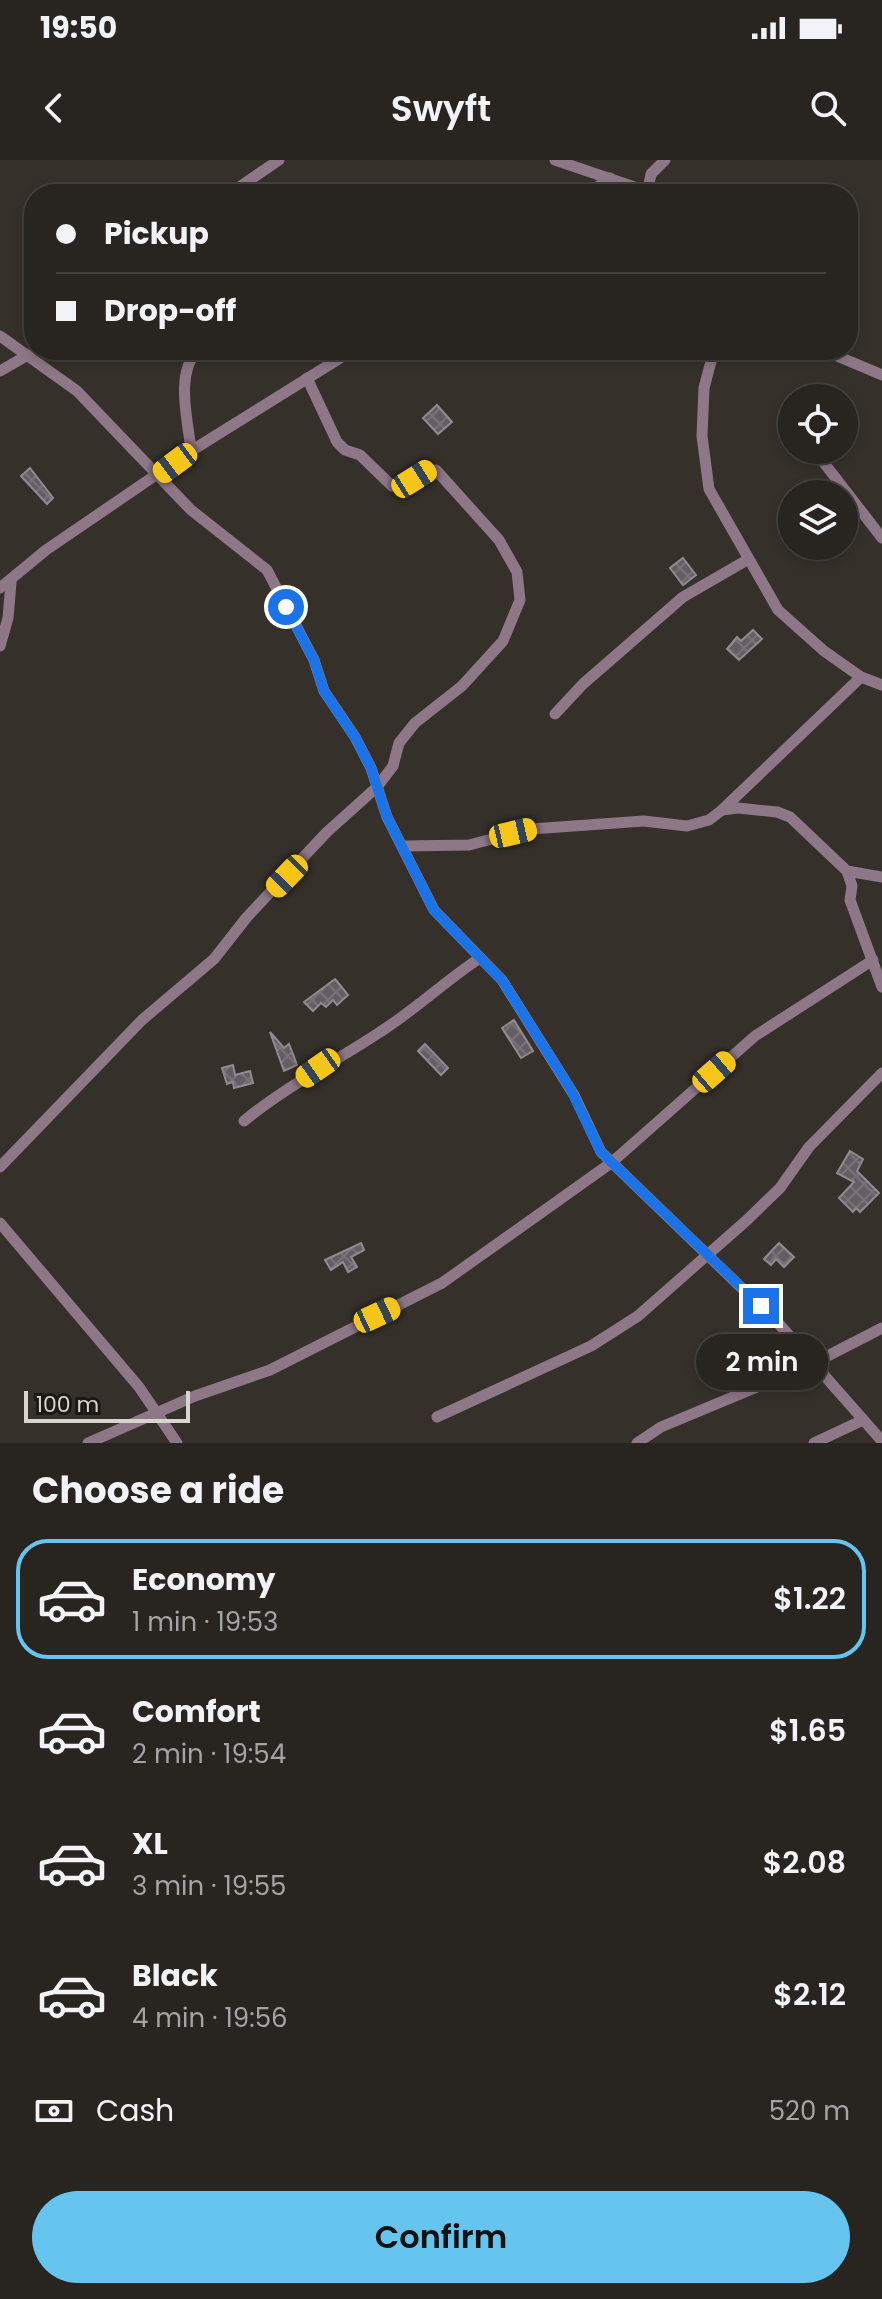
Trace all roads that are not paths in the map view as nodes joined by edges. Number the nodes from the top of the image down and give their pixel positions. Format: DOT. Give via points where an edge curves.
graph roads {
  1 [pos="279,160"];
  2 [pos="555,160"];
  3 [pos="665,160"];
  4 [pos="610,178"];
  5 [pos="244,184"];
  6 [pos="601,184"];
  7 [pos="628,184"];
  8 [pos="652,184"];
  9 [pos="0,336"];
  10 [pos="24,352"];
  11 [pos="24,357"];
  12 [pos="35,360"];
  13 [pos="190,360"];
  14 [pos="337,360"];
  15 [pos="711,360"];
  16 [pos="847,360"];
  17 [pos="0,371"];
  18 [pos="882,375"];
  19 [pos="307,378"];
  20 [pos="191,451"];
  21 [pos="825,464"];
  22 [pos="158,475"];
  23 [pos="882,538"];
  24 [pos="747,560"];
  25 [pos="5,585"];
  26 [pos="0,646"];
  27 [pos="861,677"];
  28 [pos="881,683"];
  29 [pos="555,714"];
  30 [pos="377,787"];
  31 [pos="722,810"];
  32 [pos="405,846"];
  33 [pos="847,871"];
  34 [pos="882,877"];
  35 [pos="480,958"];
  36 [pos="873,960"];
  37 [pos="882,987"];
  38 [pos="878,1078"];
  39 [pos="882,1095"];
  40 [pos="244,1121"];
  41 [pos="611,1163"];
  42 [pos="0,1167"];
  43 [pos="0,1223"];
  44 [pos="709,1254"];
  45 [pos="882,1328"];
  46 [pos="812,1364"];
  47 [pos="156,1414"];
  48 [pos="437,1417"];
  49 [pos="861,1421"];
  50 [pos="882,1441"];
  51 [pos="88,1443"];
  52 [pos="177,1443"];
  53 [pos="637,1443"];
  54 [pos="814,1443"];
  1 -- 5 [label="street"];
  2 -- 4 [label="street"];
  3 -- 8 [label="street" via="651,174"];
  4 -- 6 [label="street"];
  4 -- 7 [label="street"];
  9 -- 10 [label="street"];
  11 -- 17 [label="street"];
  12 -- 22 [label="street" via="77,391"];
  13 -- 20 [label="street" via="184,378"];
  14 -- 19 [label="street"];
  15 -- 24 [label="street" via="704,388 705,474"];
  16 -- 18 [label="street"];
  19 -- 20 [label="street"];
  19 -- 30 [label="street" via="341,446 360,455 392,486 436,470 499,540 520,588 512,623 491,658 405,734 393,766"];
  20 -- 22 [label="street"];
  21 -- 23 [label="street"];
  22 -- 25 [label="street" via="46,550"];
  22 -- 30 [label="street" via="218,535 267,570"];
  24 -- 27 [label="street" via="767,596 794,628"];
  24 -- 29 [label="street" via="683,597"];
  25 -- 26 [label="street" via="8,618"];
  27 -- 28 [label="street"];
  27 -- 31 [label="street"];
  30 -- 32 [label="street"];
  30 -- 42 [label="street" via="247,917 214,959 142,1020"];
  31 -- 32 [label="street" via="687,826 644,821 531,829 469,845"];
  31 -- 33 [label="street" via="790,817"];
  32 -- 35 [label="street" via="434,910"];
  33 -- 34 [label="street"];
  33 -- 36 [label="street" via="850,900"];
  35 -- 40 [label="street" via="380,1032"];
  35 -- 41 [label="street" via="502,980"];
  36 -- 37 [label="street"];
  36 -- 41 [label="street" via="755,1036"];
  38 -- 39 [label="street"];
  38 -- 44 [label="street" via="809,1147 780,1188"];
  41 -- 44 [label="street"];
  41 -- 47 [label="street" via="427,1292 270,1370"];
  43 -- 47 [label="street" via="131,1377"];
  44 -- 46 [label="street"];
  44 -- 48 [label="street" via="638,1316 591,1346"];
  45 -- 46 [label="street"];
  46 -- 49 [label="street"];
  46 -- 53 [label="street" via="687,1415"];
  47 -- 51 [label="street"];
  47 -- 52 [label="street"];
  49 -- 50 [label="street"];
  49 -- 54 [label="street"];
}
